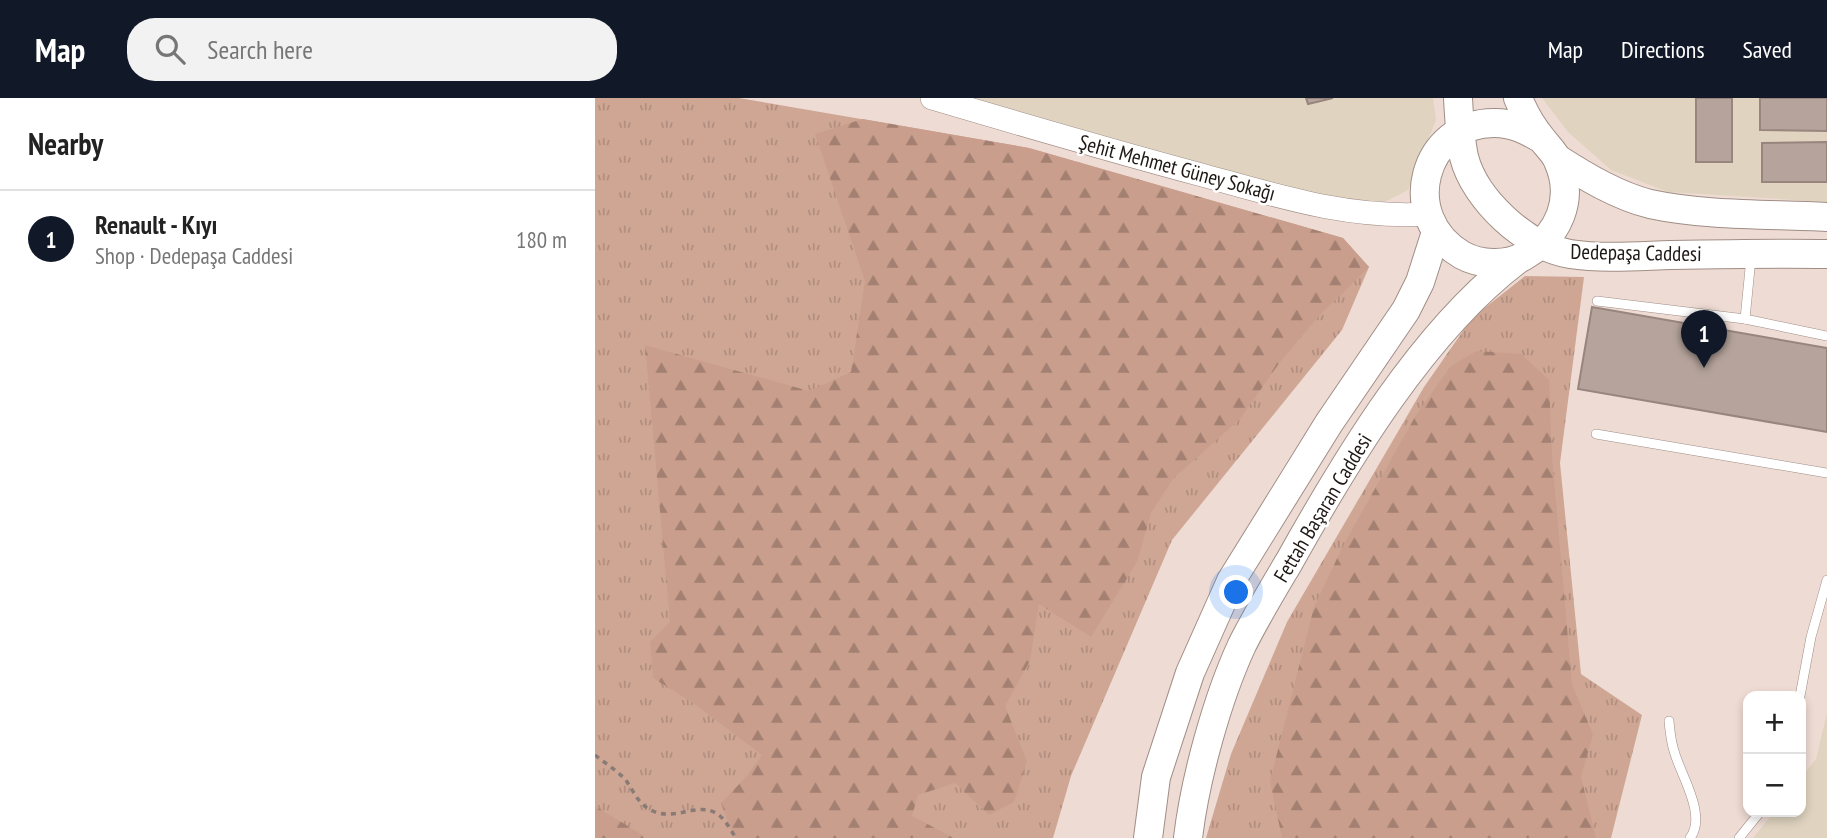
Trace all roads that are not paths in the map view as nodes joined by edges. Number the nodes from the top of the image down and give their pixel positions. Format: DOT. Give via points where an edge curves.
graph roads {
  1 [pos="932,98"];
  2 [pos="1458,98"];
  3 [pos="1518,98"];
  4 [pos="1461,131"];
  5 [pos="1541,138"];
  6 [pos="1558,159"];
  7 [pos="1827,217"];
  8 [pos="1431,223"];
  9 [pos="1529,253"];
  10 [pos="1752,253"];
  11 [pos="1827,254"];
  12 [pos="1597,301"];
  13 [pos="1745,319"];
  14 [pos="1827,336"];
  15 [pos="1596,434"];
  16 [pos="1827,473"];
  17 [pos="1827,580"];
  18 [pos="1801,691"];
  19 [pos="1669,721"];
  20 [pos="1756,817"];
  21 [pos="1148,838"];
  22 [pos="1188,838"];
  23 [pos="1690,838"];
  24 [pos="1739,838"];
  1 -- 8 [label="street, Şehit Mehmet Güney Sokağı" via="1295,201"];
  2 -- 4 [label="main road, Dedepaşa Caddesi"];
  3 -- 5 [label="main road"];
  4 -- 5 [label="main road" via="1495,123"];
  4 -- 8 [label="main road" via="1431,161 1426,175 1424,194"];
  4 -- 9 [label="main road, Dedepaşa Caddesi" via="1475,183"];
  5 -- 6 [label="main road"];
  6 -- 7 [label="main road, Dedepaşa Caddesi" via="1647,203"];
  6 -- 9 [label="main road" via="1565,187 1563,209 1555,229"];
  8 -- 9 [label="main road" via="1450,248 1468,259 1489,264"];
  8 -- 21 [label="main road" via="1420,282 1406,310 1231,581 1190,673 1156,777"];
  9 -- 10 [label="main road, Dedepaşa Caddesi" via="1598,257"];
  9 -- 22 [label="main road, Fettah Başaran Caddesi" via="1488,282 1421,357 1312,520 1242,645 1217,711"];
  10 -- 11 [label="main road, Dedepaşa Caddesi"];
  10 -- 13 [label="lane"];
  12 -- 13 [label="lane"];
  13 -- 14 [label="lane"];
  15 -- 16 [label="lane"];
  17 -- 18 [label="lane"];
  19 -- 23 [label="lane" via="1674,752 1695,810 1696,831"];
  20 -- 24 [label="lane"];
}
